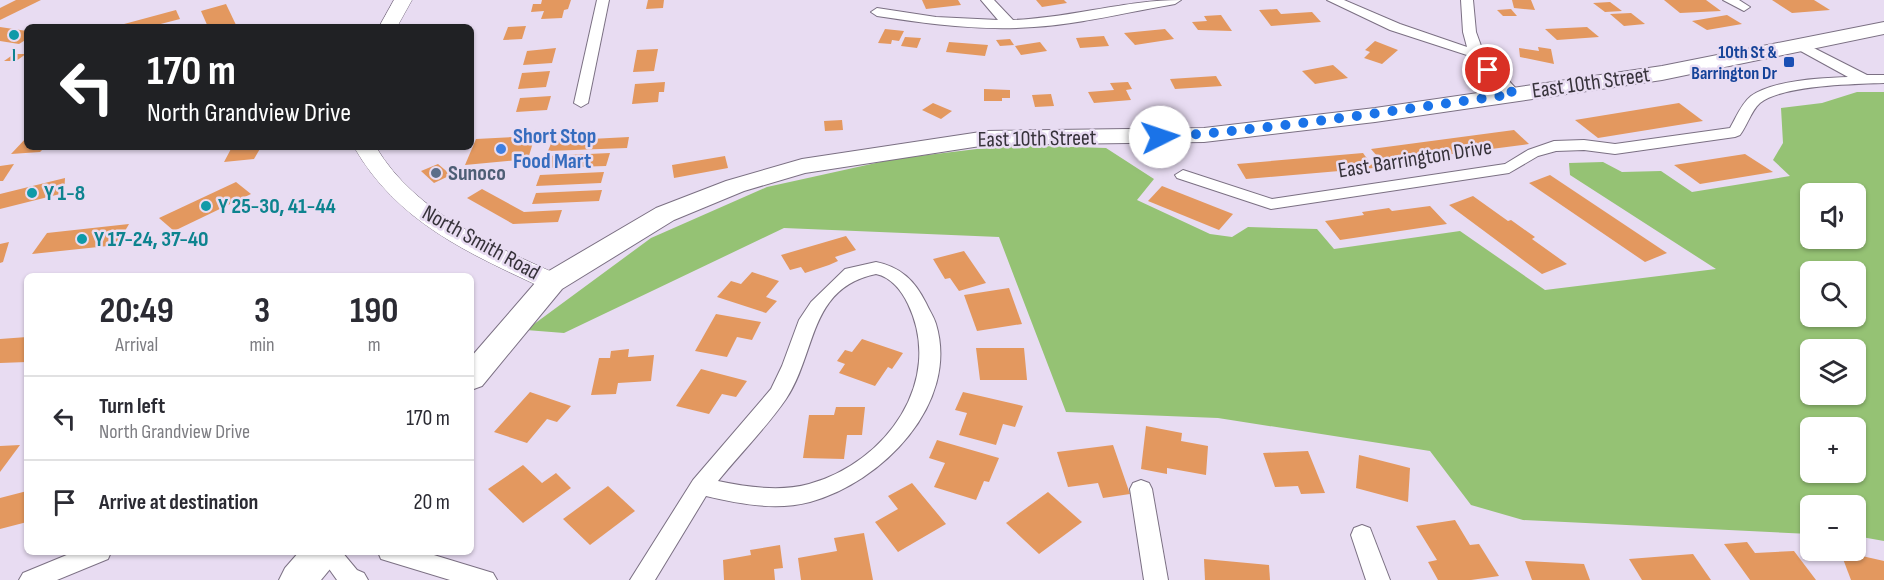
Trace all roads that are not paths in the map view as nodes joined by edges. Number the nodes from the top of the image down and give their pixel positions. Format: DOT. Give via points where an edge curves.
graph roads {
  1 [pos="403,0"];
  2 [pos="603,0"];
  3 [pos="987,0"];
  4 [pos="1175,0"];
  5 [pos="1333,0"];
  6 [pos="1467,0"];
  7 [pos="1729,0"];
  8 [pos="1744,7"];
  9 [pos="877,12"];
  10 [pos="390,24"];
  11 [pos="1009,24"];
  12 [pos="1884,28"];
  13 [pos="1802,46"];
  14 [pos="1476,54"];
  15 [pos="1884,79"];
  16 [pos="1865,80"];
  17 [pos="1514,94"];
  18 [pos="581,103"];
  19 [pos="366,150"];
  20 [pos="1183,175"];
  21 [pos="552,282"];
  22 [pos="474,374"];
  23 [pos="701,486"];
  24 [pos="1141,489"];
  25 [pos="1362,535"];
  26 [pos="93,555"];
  27 [pos="319,555"];
  28 [pos="330,555"];
  29 [pos="399,555"];
  30 [pos="31,580"];
  31 [pos="298,580"];
  32 [pos="356,580"];
  33 [pos="485,580"];
  34 [pos="642,580"];
  35 [pos="1156,580"];
  36 [pos="1378,580"];
  1 -- 10 [label="main road"];
  2 -- 18 [label="street"];
  3 -- 11 [label="street"];
  4 -- 11 [label="street"];
  5 -- 14 [label="street" via="1395,27"];
  6 -- 14 [label="street" via="1468,29"];
  7 -- 8 [label="street"];
  9 -- 11 [label="street" via="939,22"];
  12 -- 13 [label="main road, East 10th Street"];
  13 -- 16 [label="street"];
  13 -- 17 [label="main road, East 10th Street" via="1662,73"];
  14 -- 17 [label="street"];
  15 -- 16 [label="street, East Barrington Drive"];
  16 -- 20 [label="street, East Barrington Drive" via="1777,91 1755,100 1735,132 1616,150 1554,146 1509,168 1270,204"];
  17 -- 21 [label="main road, East 10th Street" via="1204,135 987,138 802,166 735,186 665,214"];
  19 -- 21 [label="main road, North Smith Road" via="385,179 426,216"];
  21 -- 22 [label="main road, East 10th Street"];
  23 -- 23 [label="street" via="779,393 808,320 829,292 858,270 876,268 893,272 926,318 932,363 922,395 884,453 834,485 789,497 756,498"];
  23 -- 34 [label="street"];
  24 -- 35 [label="street"];
  25 -- 36 [label="street"];
  26 -- 30 [label="street"];
  27 -- 31 [label="main road"];
  28 -- 32 [label="street" via="349,578"];
  29 -- 33 [label="street"];
}
